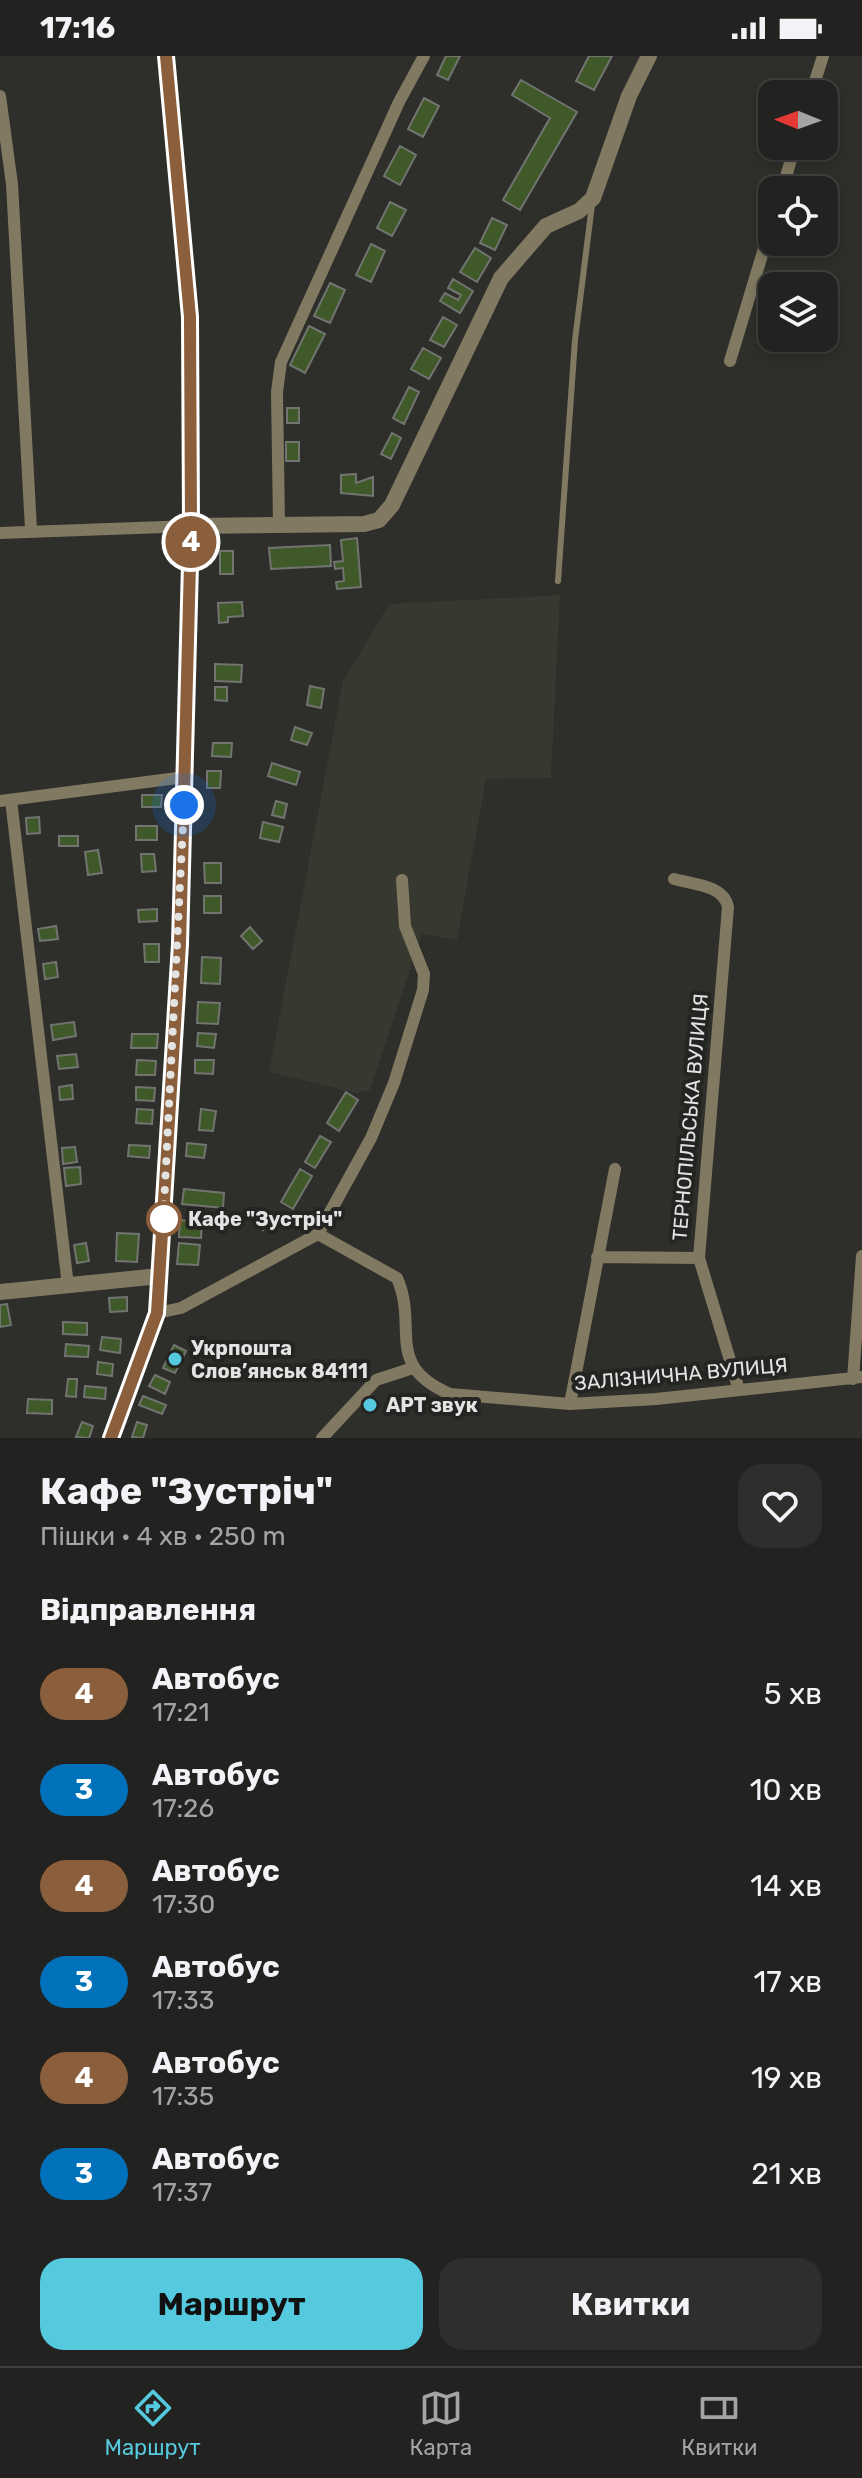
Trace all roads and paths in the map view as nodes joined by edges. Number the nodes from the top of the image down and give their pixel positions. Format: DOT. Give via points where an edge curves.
graph roads {
  1 [pos="166,56"];
  2 [pos="424,56"];
  3 [pos="649,56"];
  4 [pos="823,56"];
  5 [pos="815,80"];
  6 [pos="0,96"];
  7 [pos="593,198"];
  8 [pos="762,256"];
  9 [pos="730,361"];
  10 [pos="279,524"];
  11 [pos="191,526"];
  12 [pos="31,529"];
  13 [pos="0,533"];
  14 [pos="558,581"];
  15 [pos="185,777"];
  16 [pos="6,801"];
  17 [pos="674,879"];
  18 [pos="402,880"];
  19 [pos="615,1169"];
  20 [pos="318,1234"];
  21 [pos="862,1256"];
  22 [pos="597,1257"];
  23 [pos="699,1258"];
  24 [pos="160,1276"];
  25 [pos="68,1286"];
  26 [pos="0,1292"];
  27 [pos="157,1313"];
  28 [pos="413,1368"];
  29 [pos="857,1378"];
  30 [pos="739,1390"];
  31 [pos="570,1404"];
  32 [pos="111,1438"];
  33 [pos="322,1438"];
  1 -- 11 [label="street" via="190,317"];
  2 -- 10 [label="street" via="281,362"];
  3 -- 7 [label="street"];
  4 -- 5 [label="street"];
  6 -- 12 [label="street" via="12,184"];
  7 -- 10 [label="street" via="579,211 546,226 501,278 392,505 379,520"];
  7 -- 14 [label="lane" via="575,340"];
  8 -- 9 [label="street"];
  10 -- 11 [label="street"];
  11 -- 12 [label="street"];
  11 -- 15 [label="street"];
  12 -- 13 [label="street"];
  15 -- 16 [label="street"];
  15 -- 24 [label="street"];
  16 -- 25 [label="street"];
  17 -- 23 [label="street, ТЕРНОПІЛЬСЬКА ВУЛИЦЯ" via="717,891 728,907"];
  18 -- 20 [label="street" via="405,926 424,974 423,990 371,1138"];
  19 -- 22 [label="street"];
  20 -- 27 [label="street" via="195,1302"];
  20 -- 28 [label="street" via="397,1278"];
  21 -- 29 [label="street"];
  22 -- 23 [label="street"];
  22 -- 31 [label="street"];
  23 -- 30 [label="street, ТЕРНОПІЛЬСЬКА ВУЛИЦЯ"];
  24 -- 25 [label="street"];
  24 -- 27 [label="street"];
  25 -- 26 [label="street"];
  27 -- 32 [label="street"];
  28 -- 31 [label="street, ЗАЛІЗНИЧНА ВУЛИЦЯ" via="450,1394"];
  28 -- 33 [label="street" via="376,1380"];
  29 -- 30 [label="street, ЗАЛІЗНИЧНА ВУЛИЦЯ"];
  30 -- 31 [label="street, ЗАЛІЗНИЧНА ВУЛИЦЯ"];
}
